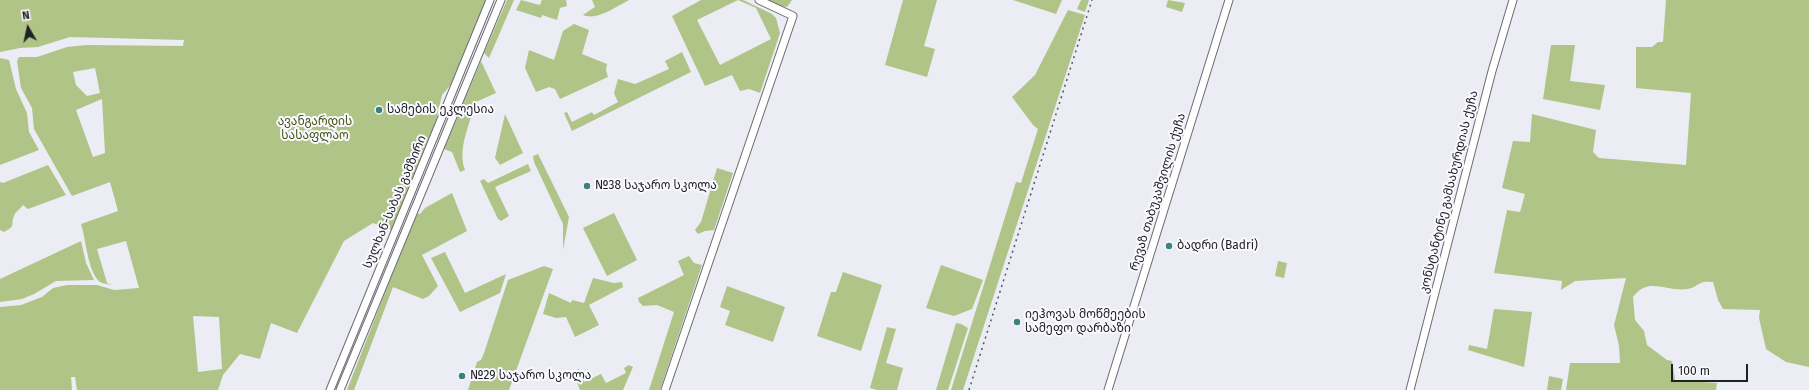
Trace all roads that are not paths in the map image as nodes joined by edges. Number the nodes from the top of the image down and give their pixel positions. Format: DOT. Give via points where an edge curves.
graph roads {
  1 [pos="490,0"];
  2 [pos="500,0"];
  3 [pos="759,0"];
  4 [pos="1229,0"];
  5 [pos="1513,0"];
  6 [pos="330,390"];
  7 [pos="340,390"];
  8 [pos="665,390"];
  9 [pos="1108,390"];
  10 [pos="1410,390"];
  1 -- 6 [label="main road, სულხან-საბას გამზირი"];
  2 -- 7 [label="main road, სულხან-საბას გამზირი"];
  3 -- 8 [label="main road" via="793,16"];
  4 -- 9 [label="main road, რევაზ თაბუკაშვილის ქუჩა"];
  5 -- 10 [label="main road, კონსტანტინე გამსახურდიას ქუჩა" via="1492,71"];
}
